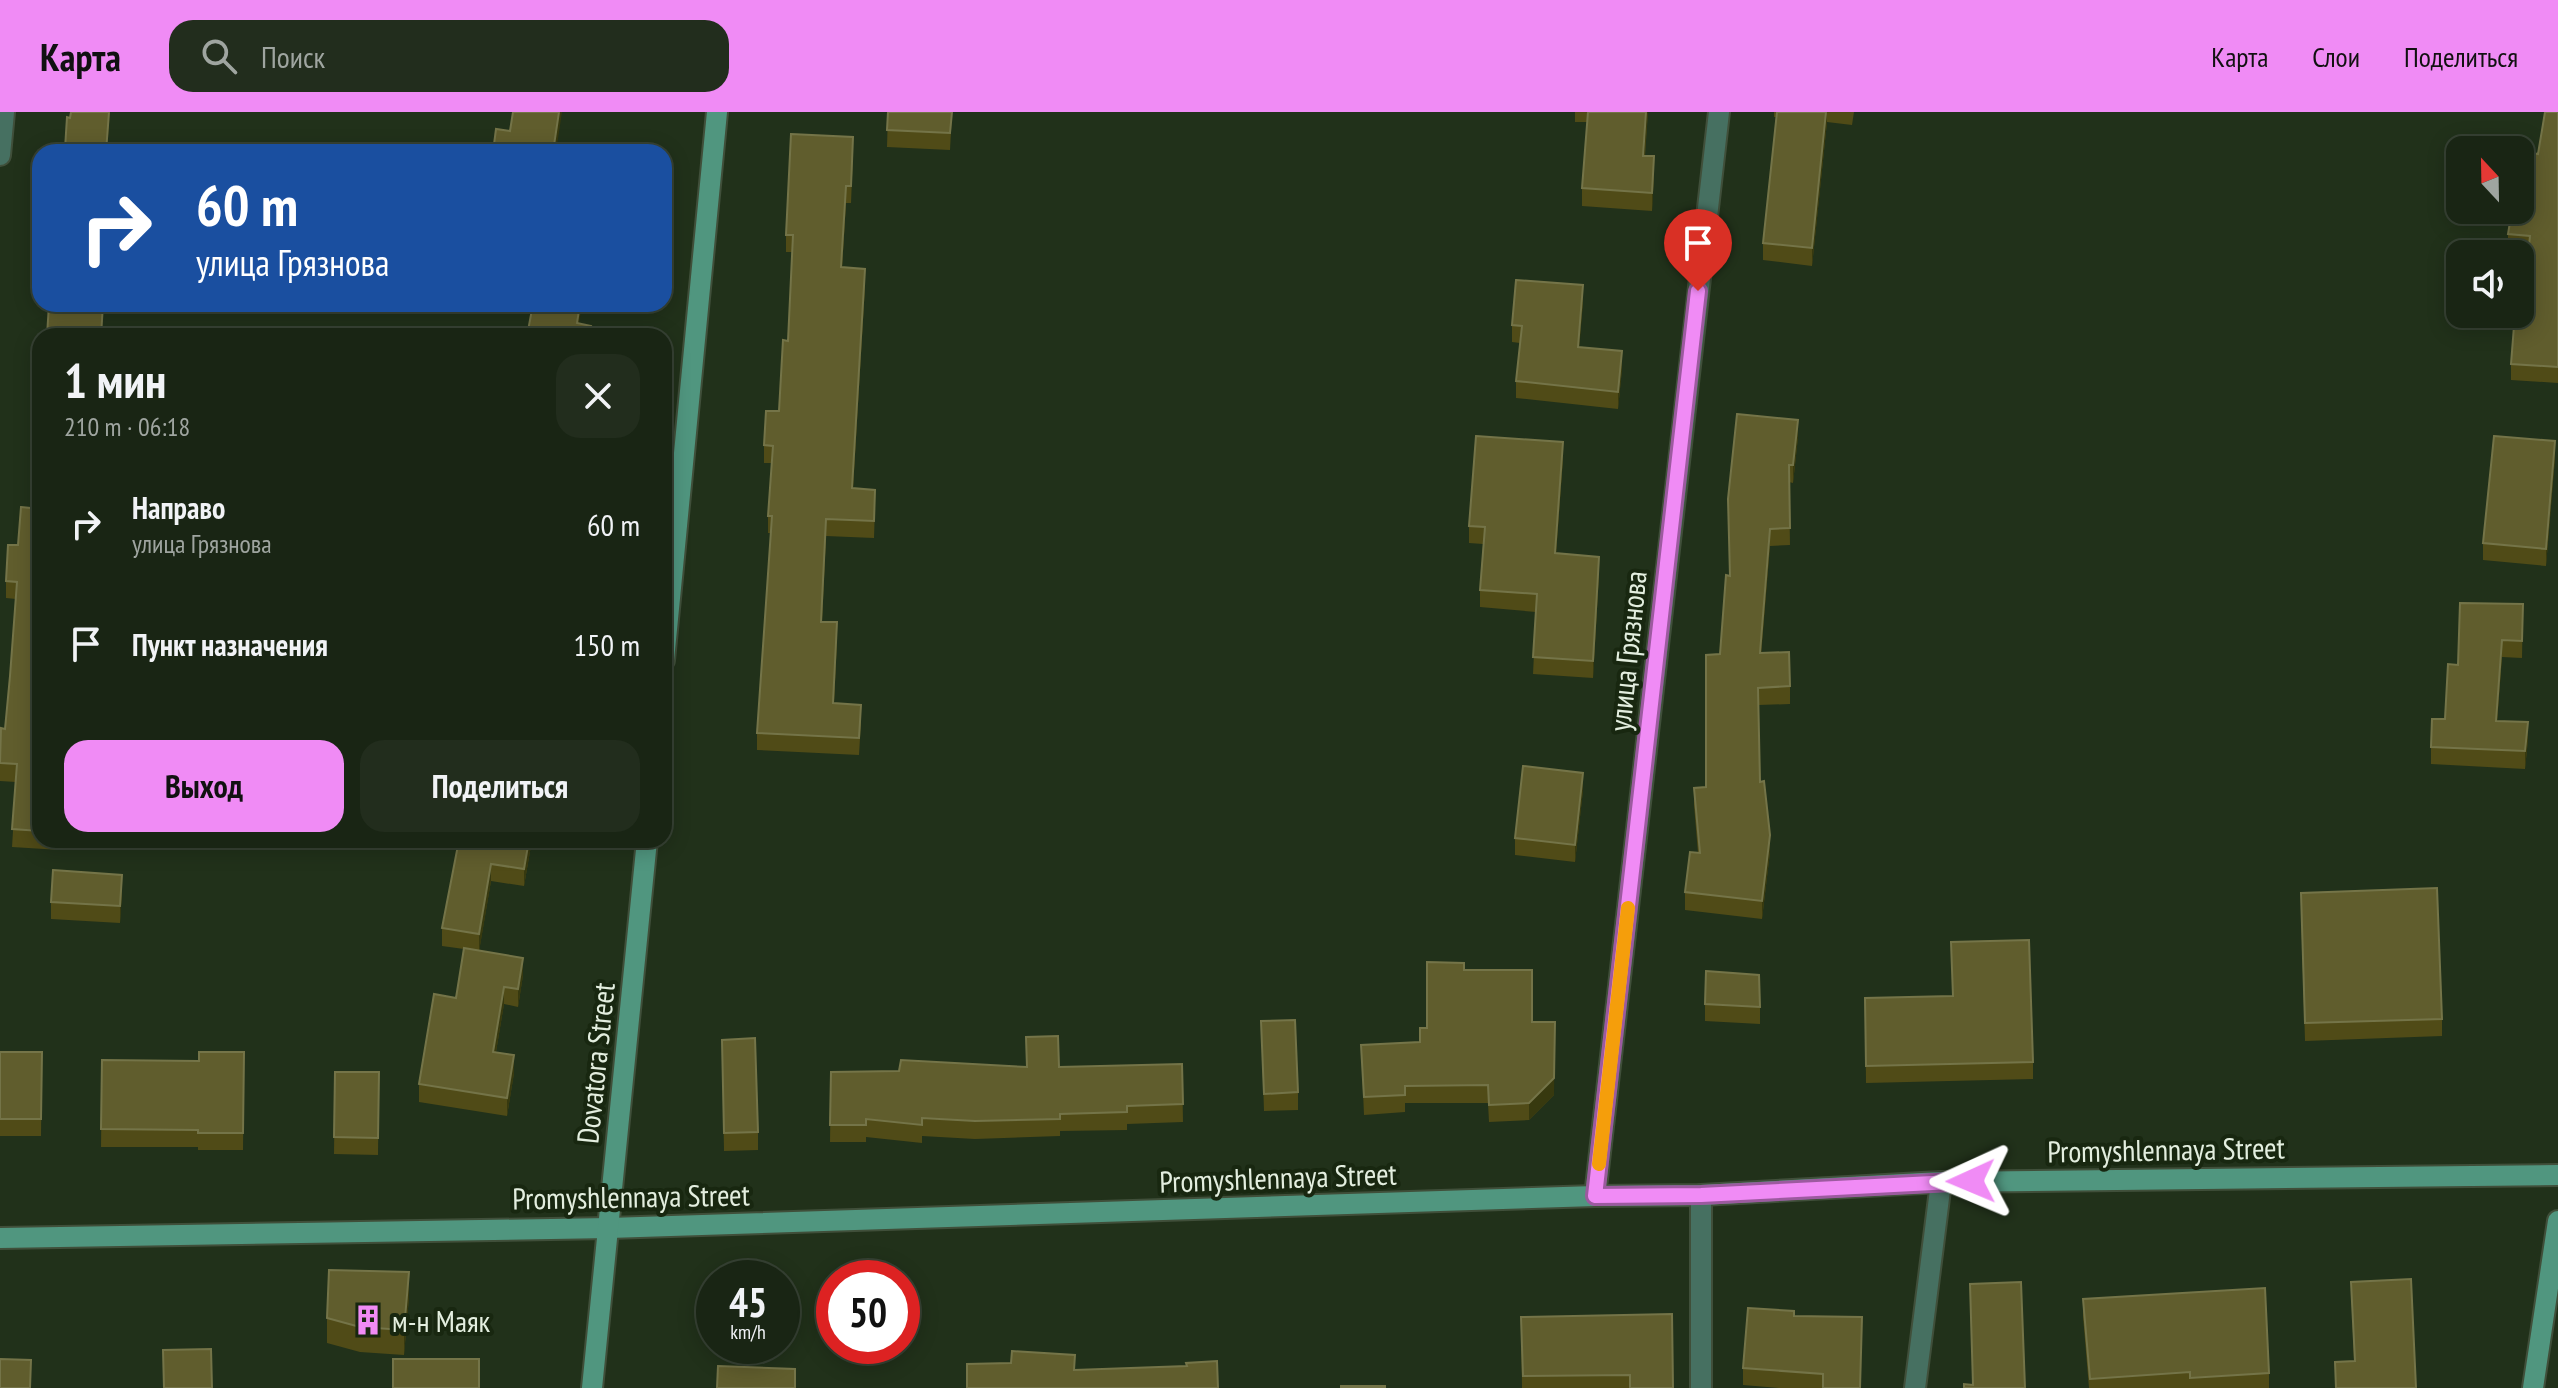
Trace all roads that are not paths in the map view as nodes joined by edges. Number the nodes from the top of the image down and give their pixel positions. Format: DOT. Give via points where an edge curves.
graph roads {
  1 [pos="4,112"];
  2 [pos="717,112"];
  3 [pos="1719,112"];
  4 [pos="0,155"];
  5 [pos="672,577"];
  6 [pos="646,848"];
  7 [pos="2558,1175"];
  8 [pos="1941,1182"];
  9 [pos="1701,1195"];
  10 [pos="1595,1196"];
  11 [pos="2558,1221"];
  12 [pos="609,1228"];
  13 [pos="0,1238"];
  14 [pos="592,1388"];
  15 [pos="1701,1388"];
  16 [pos="1915,1388"];
  17 [pos="2533,1388"];
  1 -- 4 [label="street"];
  2 -- 5 [label="main road"];
  3 -- 10 [label="street, улица Грязнова"];
  6 -- 12 [label="main road, Dovatora Street"];
  7 -- 8 [label="main road, Promyshlennaya Street"];
  8 -- 9 [label="main road, Promyshlennaya Street"];
  8 -- 16 [label="street"];
  9 -- 10 [label="main road, Promyshlennaya Street"];
  9 -- 15 [label="street"];
  10 -- 12 [label="main road, Promyshlennaya Street"];
  11 -- 17 [label="main road"];
  12 -- 13 [label="main road, Promyshlennaya Street"];
  12 -- 14 [label="main road, Dovatora Street"];
}
